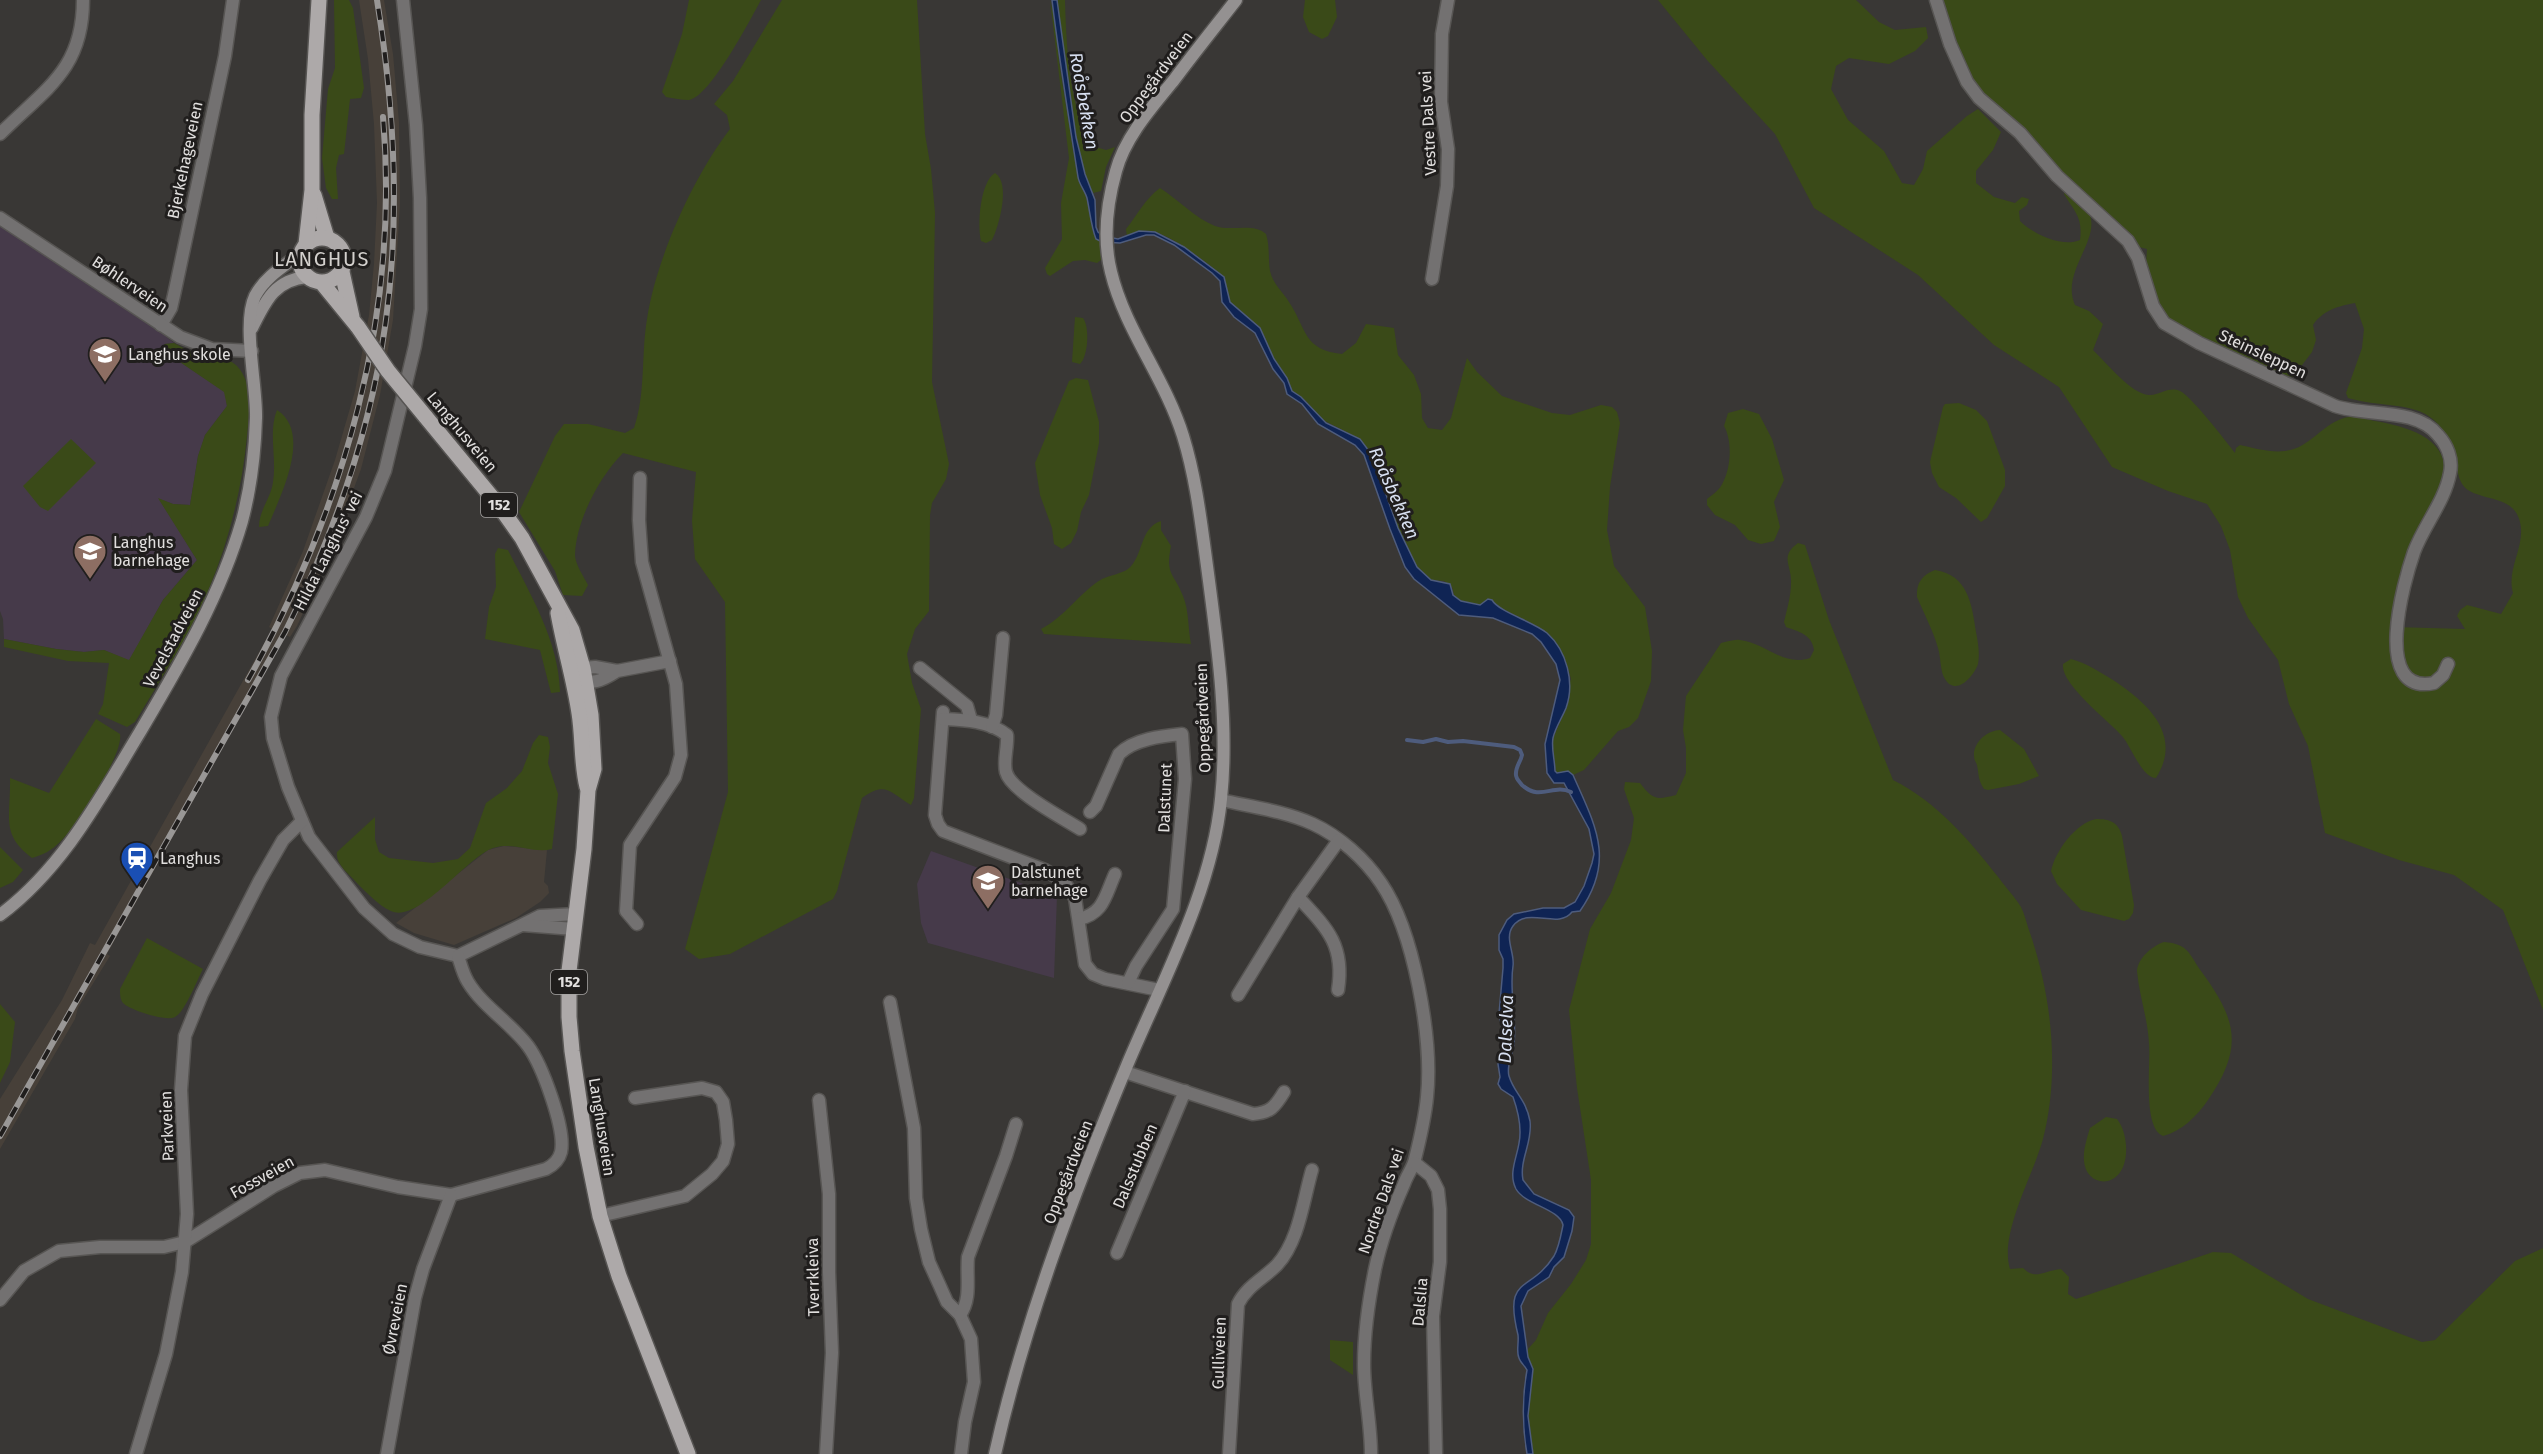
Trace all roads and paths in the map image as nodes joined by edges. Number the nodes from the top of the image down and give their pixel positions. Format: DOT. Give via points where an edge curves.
graph roads {
  1 [pos="83,0"];
  2 [pos="233,0"];
  3 [pos="319,0"];
  4 [pos="403,0"];
  5 [pos="1236,0"];
  6 [pos="1448,0"];
  7 [pos="1936,0"];
  8 [pos="0,134"];
  9 [pos="312,190"];
  10 [pos="0,218"];
  11 [pos="327,238"];
  12 [pos="304,249"];
  13 [pos="342,272"];
  14 [pos="307,277"];
  15 [pos="1432,279"];
  16 [pos="322,283"];
  17 [pos="351,317"];
  18 [pos="161,325"];
  19 [pos="251,329"];
  20 [pos="252,351"];
  21 [pos="640,478"];
  22 [pos="1004,638"];
  23 [pos="670,661"];
  24 [pos="2448,664"];
  25 [pos="920,668"];
  26 [pos="581,676"];
  27 [pos="970,720"];
  28 [pos="992,727"];
  29 [pos="1221,800"];
  30 [pos="1090,812"];
  31 [pos="302,821"];
  32 [pos="1080,829"];
  33 [pos="1339,840"];
  34 [pos="1115,874"];
  35 [pos="1298,897"];
  36 [pos="0,915"];
  37 [pos="1078,920"];
  38 [pos="575,921"];
  39 [pos="637,924"];
  40 [pos="458,956"];
  41 [pos="1128,983"];
  42 [pos="1159,990"];
  43 [pos="1338,990"];
  44 [pos="1238,994"];
  45 [pos="890,1002"];
  46 [pos="1125,1072"];
  47 [pos="1185,1092"];
  48 [pos="1284,1092"];
  49 [pos="634,1098"];
  50 [pos="819,1100"];
  51 [pos="1016,1124"];
  52 [pos="1415,1163"];
  53 [pos="1312,1170"];
  54 [pos="451,1195"];
  55 [pos="600,1216"];
  56 [pos="184,1242"];
  57 [pos="1117,1253"];
  58 [pos="0,1300"];
  59 [pos="960,1315"];
  60 [pos="136,1454"];
  61 [pos="387,1454"];
  62 [pos="688,1454"];
  63 [pos="826,1454"];
  64 [pos="961,1454"];
  65 [pos="995,1454"];
  66 [pos="1229,1454"];
  67 [pos="1371,1454"];
  68 [pos="1436,1454"];
  1 -- 8 [label="street" via="73,57 63,73"];
  2 -- 18 [label="street, Bjerkehageveien" via="225,56 174,295"];
  3 -- 9 [label="main road, Langhusveien / 152"];
  4 -- 31 [label="street, Hilda Langhus' vei" via="416,125 421,309 385,471 366,517 281,676 274,700 273,738"];
  5 -- 29 [label="main road, Oppegårdveien" via="1133,134 1117,168 1108,228 1111,273 1168,396 1196,488 1217,654"];
  6 -- 15 [label="street, Vestre Dals vei" via="1442,34 1441,80 1448,149 1447,186"];
  7 -- 24 [label="street, Steinsleppen" via="1967,82 1979,98 2020,133 2057,176 2128,241 2138,258 2153,306 2164,323 2335,406 2414,419 2438,435 2449,454 2450,473 2414,552 2396,634 2399,663 2408,680 2434,683"];
  9 -- 11 [label="main road, Langhusveien / 152"];
  9 -- 12 [label="main road, Langhusveien / 152"];
  10 -- 18 [label="street, Bøhlerveien"];
  11 -- 12 [label="main road" via="316,239"];
  11 -- 13 [label="main road, Langhusveien / 152" via="343,251"];
  12 -- 14 [label="main road, Langhusveien / 152" via="300,266"];
  12 -- 19 [label="main road, Vevelstadveien" via="261,288 250,312"];
  13 -- 16 [label="main road"];
  13 -- 17 [label="main road, Langhusveien / 152"];
  14 -- 16 [label="main road, Langhusveien / 152"];
  14 -- 19 [label="main road, Vevelstadveien" via="276,287"];
  16 -- 17 [label="main road, Langhusveien / 152"];
  17 -- 26 [label="main road, Langhusveien / 152, bridge" via="388,371 513,524 557,604"];
  18 -- 20 [label="street, Bøhlerveien" via="200,346"];
  19 -- 20 [label="main road, Vevelstadveien"];
  20 -- 36 [label="main road, Vevelstadveien" via="256,417 250,485 221,582 182,658 91,813 47,872"];
  21 -- 23 [label="street" via="642,562"];
  22 -- 28 [label="street"];
  23 -- 26 [label="street" via="617,671 603,681"];
  23 -- 39 [label="street" via="677,693 680,764 630,845 626,911"];
  25 -- 27 [label="street" via="968,706"];
  26 -- 38 [label="main road, Langhusveien / 152" via="591,715 594,769 588,790"];
  27 -- 28 [label="street"];
  27 -- 37 [label="street" via="943,716 935,815 938,824 953,836 1064,882 1075,898"];
  28 -- 32 [label="street" via="1007,735 1008,778"];
  29 -- 33 [label="street, Nordre Dals vei" via="1313,824"];
  29 -- 42 [label="main road, Oppegårdveien" via="1201,888"];
  30 -- 41 [label="street, Dalstunet" via="1119,754 1158,738 1182,734 1185,779 1173,909"];
  31 -- 40 [label="street, Hilda Langhus' vei" via="326,862 380,924 412,943"];
  31 -- 56 [label="street, Parkveien" via="284,840 260,880 187,1028 181,1090 187,1214"];
  33 -- 35 [label="street"];
  33 -- 52 [label="street, Nordre Dals vei" via="1380,882 1407,940 1423,1011 1428,1062 1427,1096"];
  34 -- 37 [label="street" via="1099,910"];
  35 -- 43 [label="street" via="1330,935 1338,951"];
  35 -- 44 [label="street"];
  37 -- 41 [label="street" via="1084,964 1093,974"];
  38 -- 40 [label="street" via="524,925"];
  38 -- 55 [label="main road, Langhusveien / 152" via="568,987 570,1032"];
  40 -- 54 [label="street, Fossveien" via="472,988 536,1058 549,1088 561,1148 558,1158 546,1169"];
  41 -- 42 [label="street"];
  42 -- 46 [label="main road, Oppegårdveien"];
  45 -- 59 [label="street" via="914,1128 921,1230 929,1262 947,1302"];
  46 -- 47 [label="street"];
  46 -- 65 [label="main road, Oppegårdveien" via="1043,1283"];
  47 -- 48 [label="street" via="1253,1114 1276,1107"];
  47 -- 57 [label="street, Dalsstubben"];
  49 -- 55 [label="street" via="702,1088 716,1092 723,1102 728,1144 723,1161 685,1196"];
  50 -- 63 [label="street, Tverrkleiva" via="829,1194 832,1353"];
  51 -- 59 [label="street" via="968,1257 968,1294"];
  52 -- 67 [label="street, Nordre Dals vei" via="1382,1242 1369,1307 1364,1364"];
  52 -- 68 [label="street, Dalslia" via="1431,1176 1438,1190 1440,1209 1440,1263 1433,1316"];
  53 -- 66 [label="street, Gulliveien" via="1288,1250 1238,1304"];
  54 -- 56 [label="street, Fossveien" via="312,1170 274,1186"];
  54 -- 61 [label="street, Øvreveien" via="415,1298"];
  55 -- 62 [label="main road, Langhusveien / 152"];
  56 -- 58 [label="street, Fossveien" via="59,1251 24,1271"];
  56 -- 60 [label="street, Parkveien" via="177,1309"];
  59 -- 64 [label="street" via="971,1339 974,1358 974,1382"];
}
